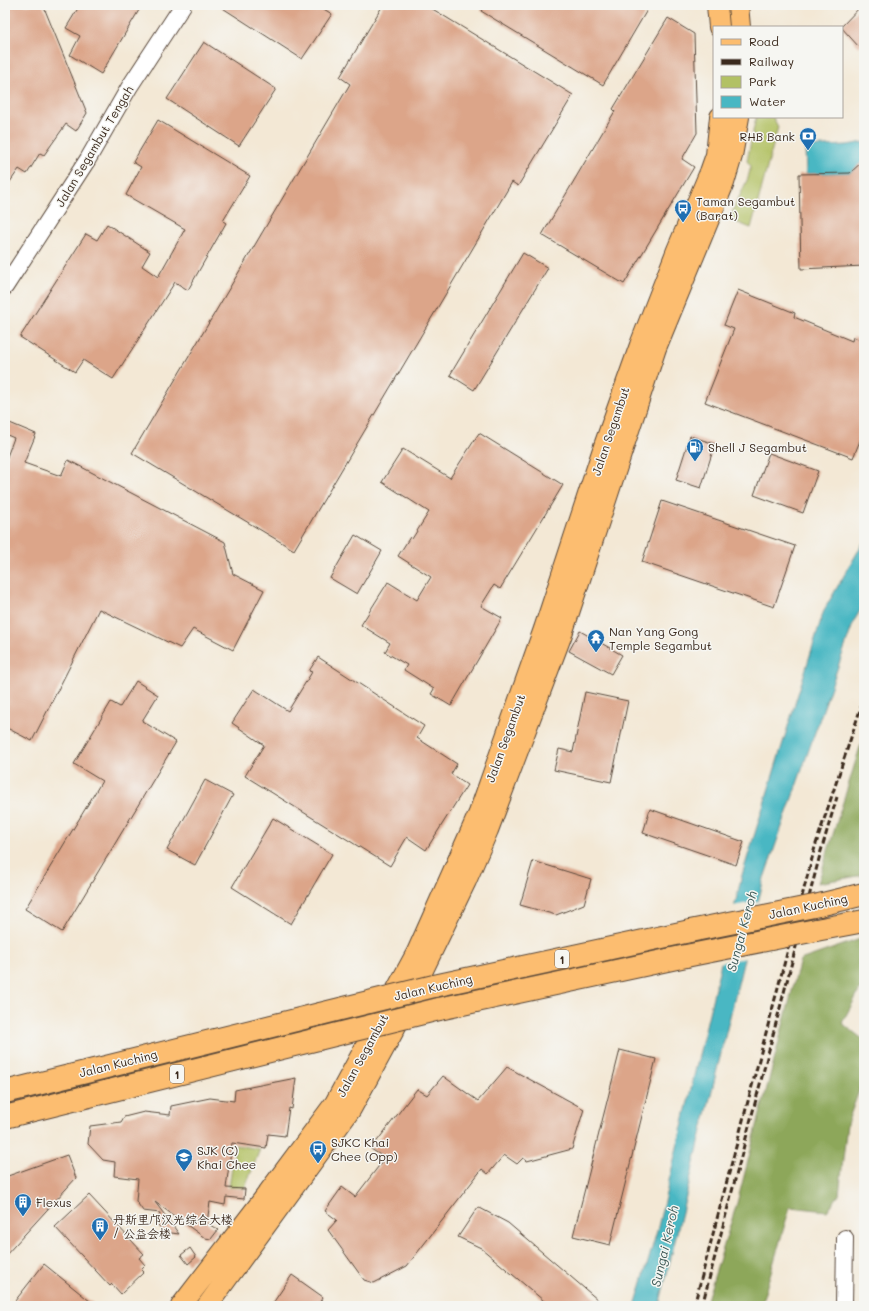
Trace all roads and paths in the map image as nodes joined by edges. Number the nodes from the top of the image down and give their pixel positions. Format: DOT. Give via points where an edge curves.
graph roads {
  1 [pos="182,5"];
  2 [pos="717,5"];
  3 [pos="731,5"];
  4 [pos="738,5"];
  5 [pos="720,26"];
  6 [pos="733,26"];
  7 [pos="740,26"];
  8 [pos="720,118"];
  9 [pos="736,123"];
  10 [pos="5,287"];
  11 [pos="862,894"];
  12 [pos="861,922"];
  13 [pos="5,1092"];
  14 [pos="5,1117"];
  15 [pos="844,1238"];
  16 [pos="181,1306"];
  17 [pos="207,1306"];
  18 [pos="844,1306"];
  1 -- 10 [label="street, Jalan Segambut Tengah" via="130,86 88,159"];
  2 -- 5 [label="main road"];
  3 -- 6 [label="main road"];
  4 -- 7 [label="main road"];
  8 -- 16 [label="main road, Jalan Segambut" via="716,155 632,366 479,813 420,945 353,1074 335,1103"];
  9 -- 17 [label="main road, Jalan Segambut" via="732,156 724,183 656,348 562,634 488,830 466,881 393,1032 350,1109"];
  11 -- 13 [label="highway, Jalan Kuching / 1, bridge" via="434,986"];
  12 -- 14 [label="highway, Jalan Kuching / 1, bridge" via="686,956 439,1009"];
  15 -- 18 [label="street"];
}
